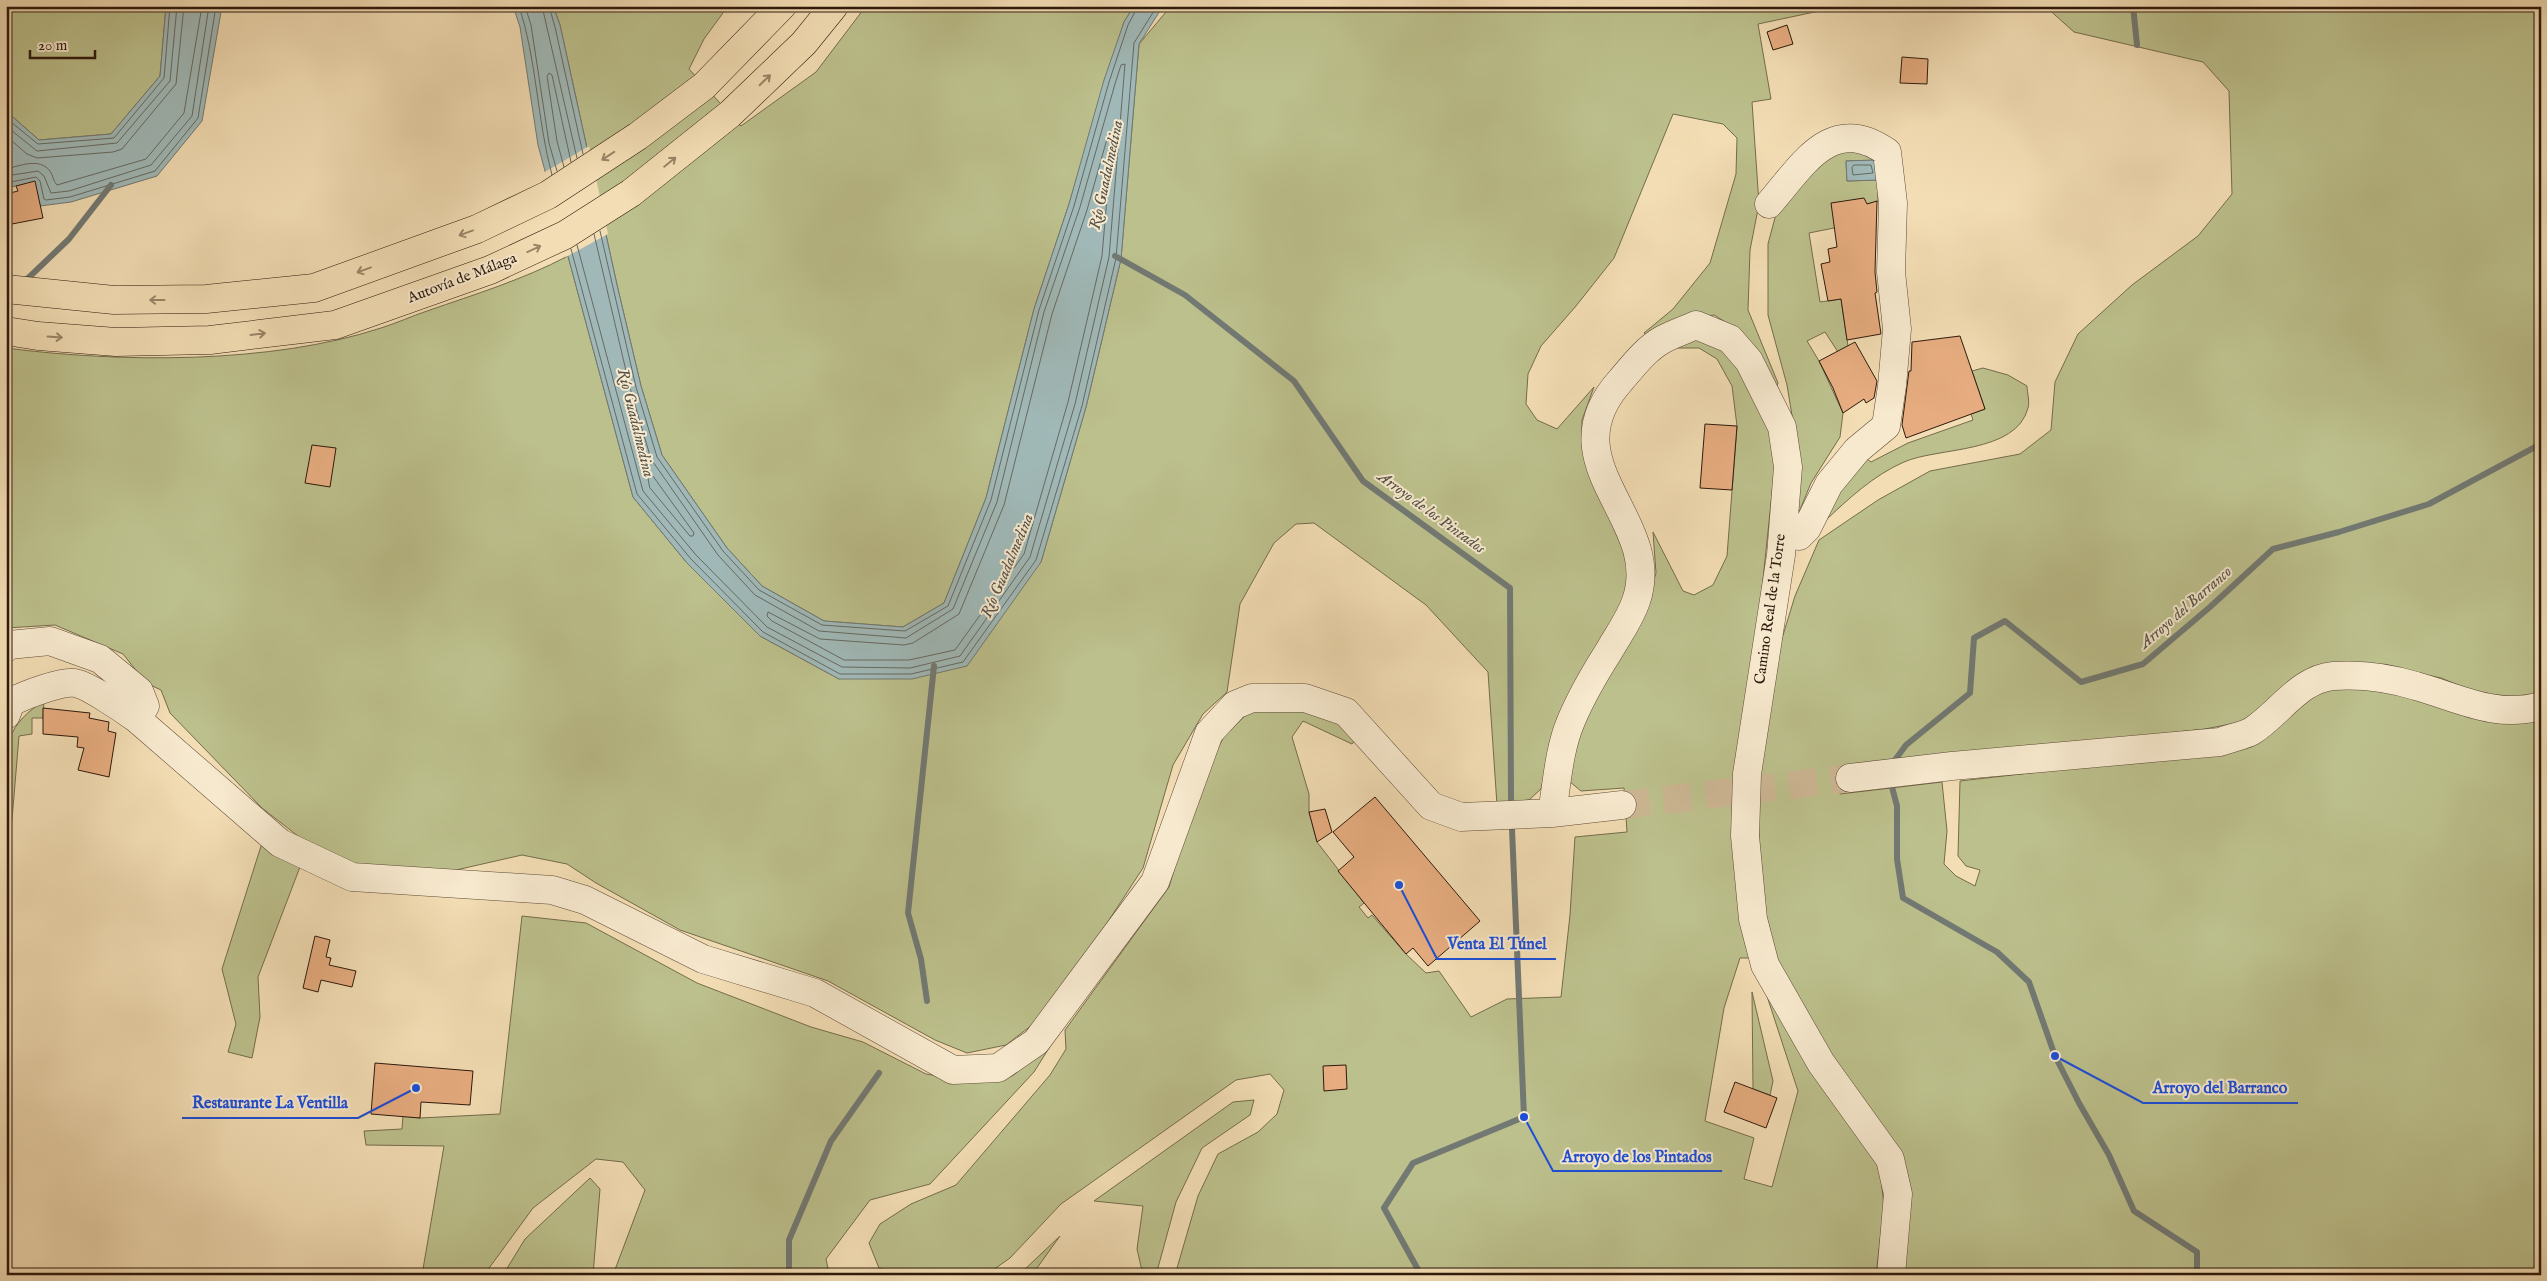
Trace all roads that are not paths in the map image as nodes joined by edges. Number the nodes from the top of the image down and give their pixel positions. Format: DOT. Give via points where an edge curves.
graph roads {
  1 [pos="782,6"];
  2 [pos="834,6"];
  3 [pos="1769,204"];
  4 [pos="6,289"];
  5 [pos="6,331"];
  6 [pos="1799,536"];
  7 [pos="6,648"];
  8 [pos="2541,706"];
  9 [pos="6,716"];
  10 [pos="137,719"];
  11 [pos="1850,778"];
  12 [pos="1622,805"];
  13 [pos="1552,813"];
  14 [pos="1891,1275"];
  1 -- 4 [label="highway, one-way" via="704,86 638,136 548,195 477,229 410,254 314,288 206,299 114,300"];
  5 -- 2 [label="highway, Autovía de Málaga, one-way" via="116,342 210,340 335,325 490,270 565,235 631,193 730,114 804,43"];
  3 -- 6 [label="street" via="1806,161 1830,141 1846,138 1874,143 1887,152 1893,203 1891,272 1896,329 1886,426 1857,450 1829,484 1808,528"];
  7 -- 10 [label="street" via="50,641 100,659 140,691 145,706"];
  8 -- 11 [label="street" via="2522,712 2485,708 2414,685 2358,675 2330,676 2304,687 2251,731 2220,742"];
  9 -- 10 [label="street" via="12,702 34,691 75,683"];
  10 -- 13 [label="street" via="280,843 352,877 552,890 585,900 703,959 815,993 953,1070 998,1068 1036,1042 1155,882 1209,733 1236,705 1252,698 1305,698 1346,712 1431,806 1461,817"];
  12 -- 13 [label="street"];
  13 -- 14 [label="street, Camino Real de la Torre" via="1560,759 1570,722 1637,601 1641,574 1638,549 1599,461 1594,438 1597,415 1612,390 1642,356 1660,341 1696,325 1730,339 1749,361 1782,427 1788,467 1781,555 1747,774 1745,836 1753,919 1765,965 1803,1033 1890,1159 1898,1194"];
}
